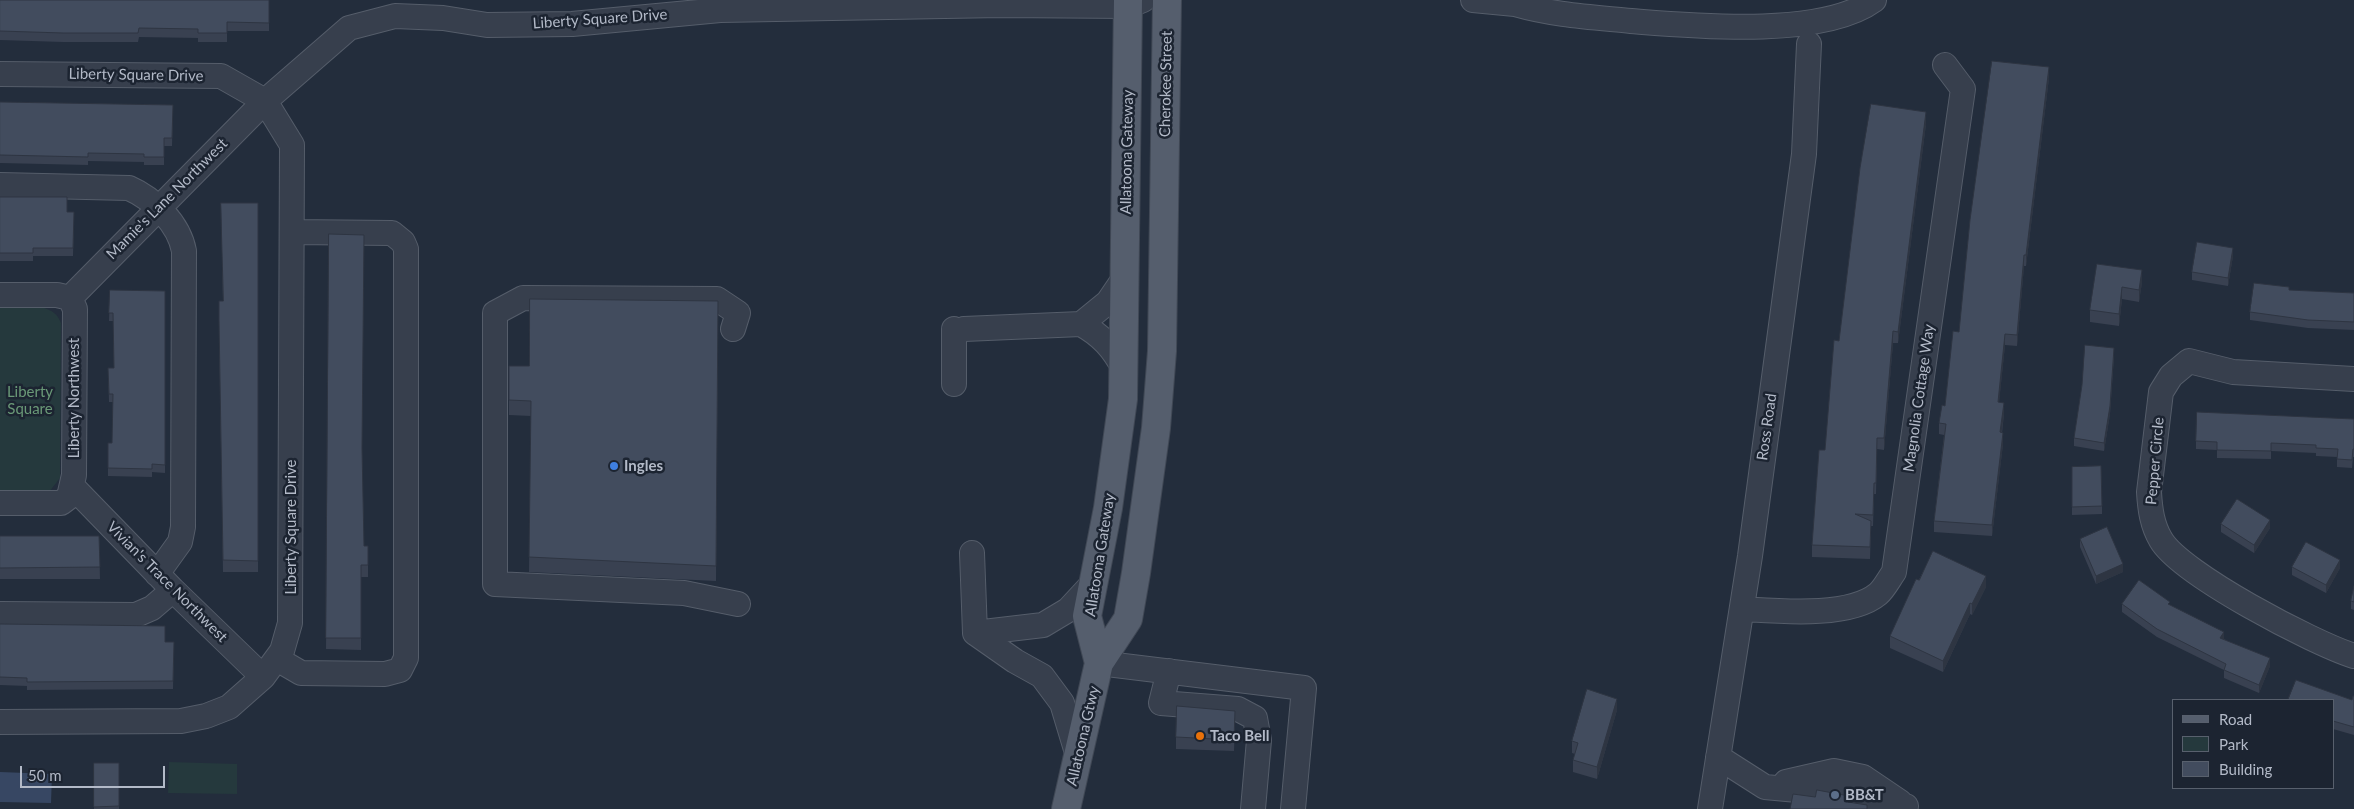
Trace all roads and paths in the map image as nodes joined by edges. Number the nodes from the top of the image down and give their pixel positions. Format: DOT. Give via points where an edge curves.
graph roads {
  1 [pos="1167,0"];
  2 [pos="1473,0"];
  3 [pos="1874,0"];
  4 [pos="1133,2"];
  5 [pos="1515,2"];
  6 [pos="1809,44"];
  7 [pos="1945,65"];
  8 [pos="0,74"];
  9 [pos="265,101"];
  10 [pos="0,185"];
  11 [pos="158,208"];
  12 [pos="292,232"];
  13 [pos="1126,277"];
  14 [pos="0,295"];
  15 [pos="70,298"];
  16 [pos="1081,324"];
  17 [pos="733,328"];
  18 [pos="1124,369"];
  19 [pos="2354,379"];
  20 [pos="954,384"];
  21 [pos="72,486"];
  22 [pos="0,503"];
  23 [pos="972,553"];
  24 [pos="165,582"];
  25 [pos="1094,582"];
  26 [pos="738,604"];
  27 [pos="1742,609"];
  28 [pos="0,614"];
  29 [pos="975,633"];
  30 [pos="2354,656"];
  31 [pos="1099,663"];
  32 [pos="270,668"];
  33 [pos="1169,670"];
  34 [pos="0,722"];
  35 [pos="1078,756"];
  36 [pos="1718,757"];
  37 [pos="1764,793"];
  38 [pos="1906,808"];
  39 [pos="1066,809"];
  40 [pos="1252,809"];
  41 [pos="1293,809"];
  42 [pos="1710,809"];
  43 [pos="1825,809"];
  44 [pos="1881,809"];
  1 -- 31 [label="main road, Cherokee Street" via="1162,351 1156,428 1128,619"];
  2 -- 5 [label="street"];
  3 -- 5 [label="street" via="1854,12 1823,20 1738,26 1569,16"];
  4 -- 9 [label="street, Liberty Square Drive" via="720,10 572,24 487,25 442,18 395,16 349,28"];
  4 -- 13 [label="main road, Allatoona Gateway"];
  6 -- 27 [label="street, Ross Road" via="1804,154"];
  7 -- 27 [label="street, Magnolia Cottage Way" via="1963,89 1894,572 1878,594 1846,609 1798,612"];
  8 -- 9 [label="street, Liberty Square Drive" via="221,76"];
  9 -- 11 [label="street, Mamie's Lane Northwest"];
  9 -- 12 [label="street, Liberty Square Drive" via="292,145"];
  10 -- 11 [label="street" via="121,186 145,195"];
  11 -- 15 [label="street, Mamie's Lane Northwest"];
  11 -- 24 [label="street" via="178,232 184,251 183,527"];
  12 -- 32 [label="street, Liberty Square Drive" via="290,623 282,651"];
  12 -- 32 [label="street, Vivian's Trace Northwest" via="392,233 406,249 406,658 400,670 385,674 301,673"];
  13 -- 16 [label="street" via="1108,302"];
  13 -- 18 [label="main road, Allatoona Gateway"];
  14 -- 15 [label="street"];
  15 -- 21 [label="street, Liberty Northwest" via="75,309"];
  16 -- 18 [label="street" via="1106,342"];
  16 -- 20 [label="street" via="959,329"];
  17 -- 26 [label="street" via="738,313 717,299 523,298 495,313 495,584 684,593"];
  18 -- 25 [label="main road, Allatoona Gateway" via="1113,474"];
  19 -- 30 [label="street, Pepper Circle" via="2233,372 2189,361 2172,376 2161,392 2149,492 2154,525 2161,541 2176,557 2208,580 2279,621 2318,642"];
  21 -- 22 [label="street" via="69,497 61,503"];
  21 -- 24 [label="street, Vivian's Trace Northwest"];
  23 -- 29 [label="street"];
  24 -- 28 [label="street" via="159,604 136,615"];
  24 -- 32 [label="street, Vivian's Trace Northwest"];
  25 -- 29 [label="street" via="1068,610 1043,625"];
  25 -- 31 [label="main road, Allatoona Gateway" via="1087,616"];
  27 -- 36 [label="street, Ross Road"];
  29 -- 35 [label="street" via="1042,676 1062,703"];
  31 -- 33 [label="street"];
  31 -- 35 [label="main road, Allatoona Gtwy"];
  32 -- 34 [label="street, Liberty Square Drive" via="229,707 181,721"];
  33 -- 40 [label="street" via="1161,703 1238,709 1256,718 1259,740"];
  33 -- 41 [label="street" via="1304,688"];
  35 -- 39 [label="main road, Allatoona Gtwy"];
  36 -- 37 [label="street"];
  36 -- 42 [label="street, Ross Road"];
  37 -- 38 [label="street" via="1818,792"];
  37 -- 43 [label="street"];
  37 -- 44 [label="street"];
}
